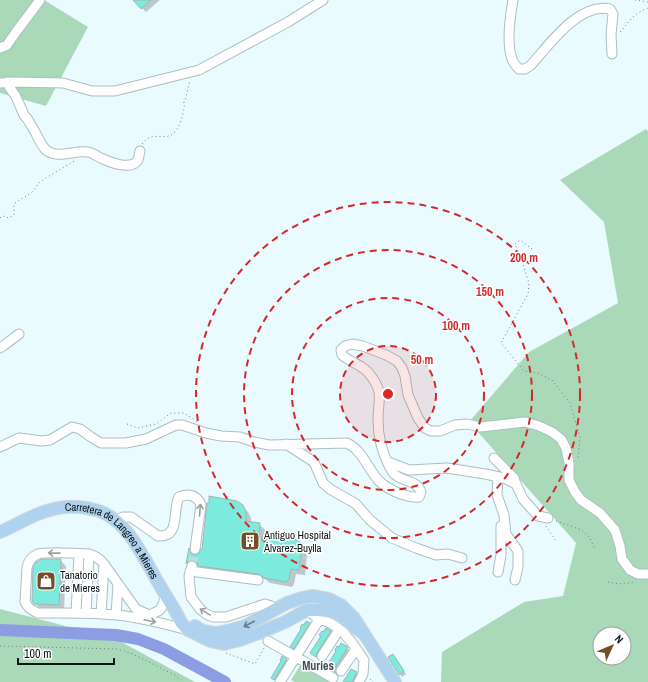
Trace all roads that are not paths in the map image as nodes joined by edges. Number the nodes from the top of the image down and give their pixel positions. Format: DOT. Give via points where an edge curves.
graph roads {
  1 [pos="40,0"];
  2 [pos="323,0"];
  3 [pos="513,0"];
  4 [pos="0,48"];
  5 [pos="612,54"];
  6 [pos="4,82"];
  7 [pos="140,151"];
  8 [pos="19,334"];
  9 [pos="0,348"];
  10 [pos="286,444"];
  11 [pos="0,447"];
  12 [pos="494,458"];
  13 [pos="388,462"];
  14 [pos="498,477"];
  15 [pos="516,484"];
  16 [pos="501,507"];
  17 [pos="548,518"];
  18 [pos="116,521"];
  19 [pos="0,532"];
  20 [pos="195,549"];
  21 [pos="79,554"];
  22 [pos="89,554"];
  23 [pos="462,558"];
  24 [pos="104,564"];
  25 [pos="498,572"];
  26 [pos="647,574"];
  27 [pos="258,580"];
  28 [pos="515,580"];
  29 [pos="118,584"];
  30 [pos="165,595"];
  31 [pos="313,596"];
  32 [pos="132,603"];
  33 [pos="287,603"];
  34 [pos="274,610"];
  35 [pos="307,610"];
  36 [pos="81,613"];
  37 [pos="101,614"];
  38 [pos="116,615"];
  39 [pos="130,617"];
  40 [pos="179,617"];
  41 [pos="320,618"];
  42 [pos="188,630"];
  43 [pos="339,630"];
  44 [pos="364,634"];
  45 [pos="267,636"];
  46 [pos="356,649"];
  47 [pos="296,656"];
  48 [pos="322,656"];
  49 [pos="341,671"];
  50 [pos="334,678"];
  51 [pos="280,682"];
  52 [pos="359,682"];
  53 [pos="395,682"];
  1 -- 4 [label="street" via="7,45"];
  2 -- 6 [label="street" via="199,70 115,90 92,91 63,83"];
  3 -- 5 [label="street" via="509,24 510,45 512,60 519,69 531,65 576,18 596,8 610,9 613,14"];
  6 -- 7 [label="street" via="15,96 45,149 50,152 88,152 125,166 135,164"];
  8 -- 9 [label="street"];
  10 -- 11 [label="street" via="269,445 240,436 206,434 176,425 146,439 126,443 101,443 80,429 72,427 50,440 19,438"];
  10 -- 13 [label="street" via="347,443 353,446 387,488 409,497 419,497 419,487 394,474"];
  10 -- 23 [label="street" via="314,462 323,483 356,504 370,520 392,538 436,554"];
  12 -- 15 [label="street" via="514,478"];
  13 -- 14 [label="street" via="409,470 447,468"];
  13 -- 26 [label="street" via="380,443 379,389 366,370 342,355 341,350 345,346 363,346 397,361 406,376 408,395 413,408 425,428 432,431 440,431 455,425 480,427 525,422 552,432 561,439 566,448 569,480 575,492 581,500 600,512 615,530 622,559 630,570 638,574"];
  14 -- 15 [label="street"];
  14 -- 16 [label="street" via="497,495"];
  15 -- 17 [label="street" via="523,499 538,516"];
  16 -- 25 [label="street" via="501,555"];
  16 -- 28 [label="street" via="506,534 518,551"];
  18 -- 19 [label="main road, Carretera de Langreo a Mieres" via="99,511 81,507 62,507 37,514"];
  20 -- 18 [label="street, one-way" via="201,505 196,497 179,496 174,526 168,535 158,536 131,517 123,517"];
  18 -- 30 [label="main road, Carretera de Langreo a Mieres" via="134,542"];
  21 -- 22 [label="street"];
  21 -- 36 [label="street"];
  21 -- 36 [label="street, one-way" via="40,553 31,558 26,568 25,602 31,610 38,613"];
  22 -- 24 [label="street"];
  22 -- 36 [label="street"];
  24 -- 29 [label="street"];
  24 -- 37 [label="street"];
  34 -- 27 [label="street, one-way" via="265,604 226,617 213,617 200,609 191,597 191,568"];
  29 -- 32 [label="street"];
  29 -- 38 [label="street"];
  30 -- 32 [label="street" via="160,610 154,614 149,615 136,609"];
  30 -- 40 [label="main road, Carretera de Langreo a Mieres"];
  31 -- 33 [label="main road, Carretera de Langreo a Mieres"];
  31 -- 35 [label="main road"];
  31 -- 44 [label="main road, Carretera de Langreo a Mieres" via="341,605 354,618"];
  32 -- 39 [label="street"];
  33 -- 34 [label="main road, Carretera de Langreo a Mieres"];
  33 -- 35 [label="main road" via="298,604"];
  34 -- 40 [label="main road, Carretera de Langreo a Mieres, one-way" via="245,626 216,633 204,631"];
  34 -- 45 [label="main road" via="277,619"];
  35 -- 41 [label="street"];
  35 -- 44 [label="main road, Carretera de Langreo a Mieres" via="334,612"];
  35 -- 45 [label="main road, Carretera de Langreo a Mieres"];
  36 -- 37 [label="street"];
  37 -- 38 [label="street"];
  38 -- 39 [label="street"];
  39 -- 42 [label="street, one-way"];
  40 -- 42 [label="main road, Carretera de Langreo a Mieres"];
  41 -- 43 [label="street"];
  41 -- 47 [label="street"];
  42 -- 45 [label="main road, Carretera de Langreo a Mieres" via="210,641 224,644"];
  43 -- 46 [label="street"];
  43 -- 48 [label="street"];
  44 -- 53 [label="main road, Carretera de Langreo a Mieres"];
  45 -- 47 [label="street"];
  46 -- 49 [label="street"];
  46 -- 52 [label="street" via="364,660 363,674"];
  47 -- 50 [label="street"];
  47 -- 51 [label="street"];
}
